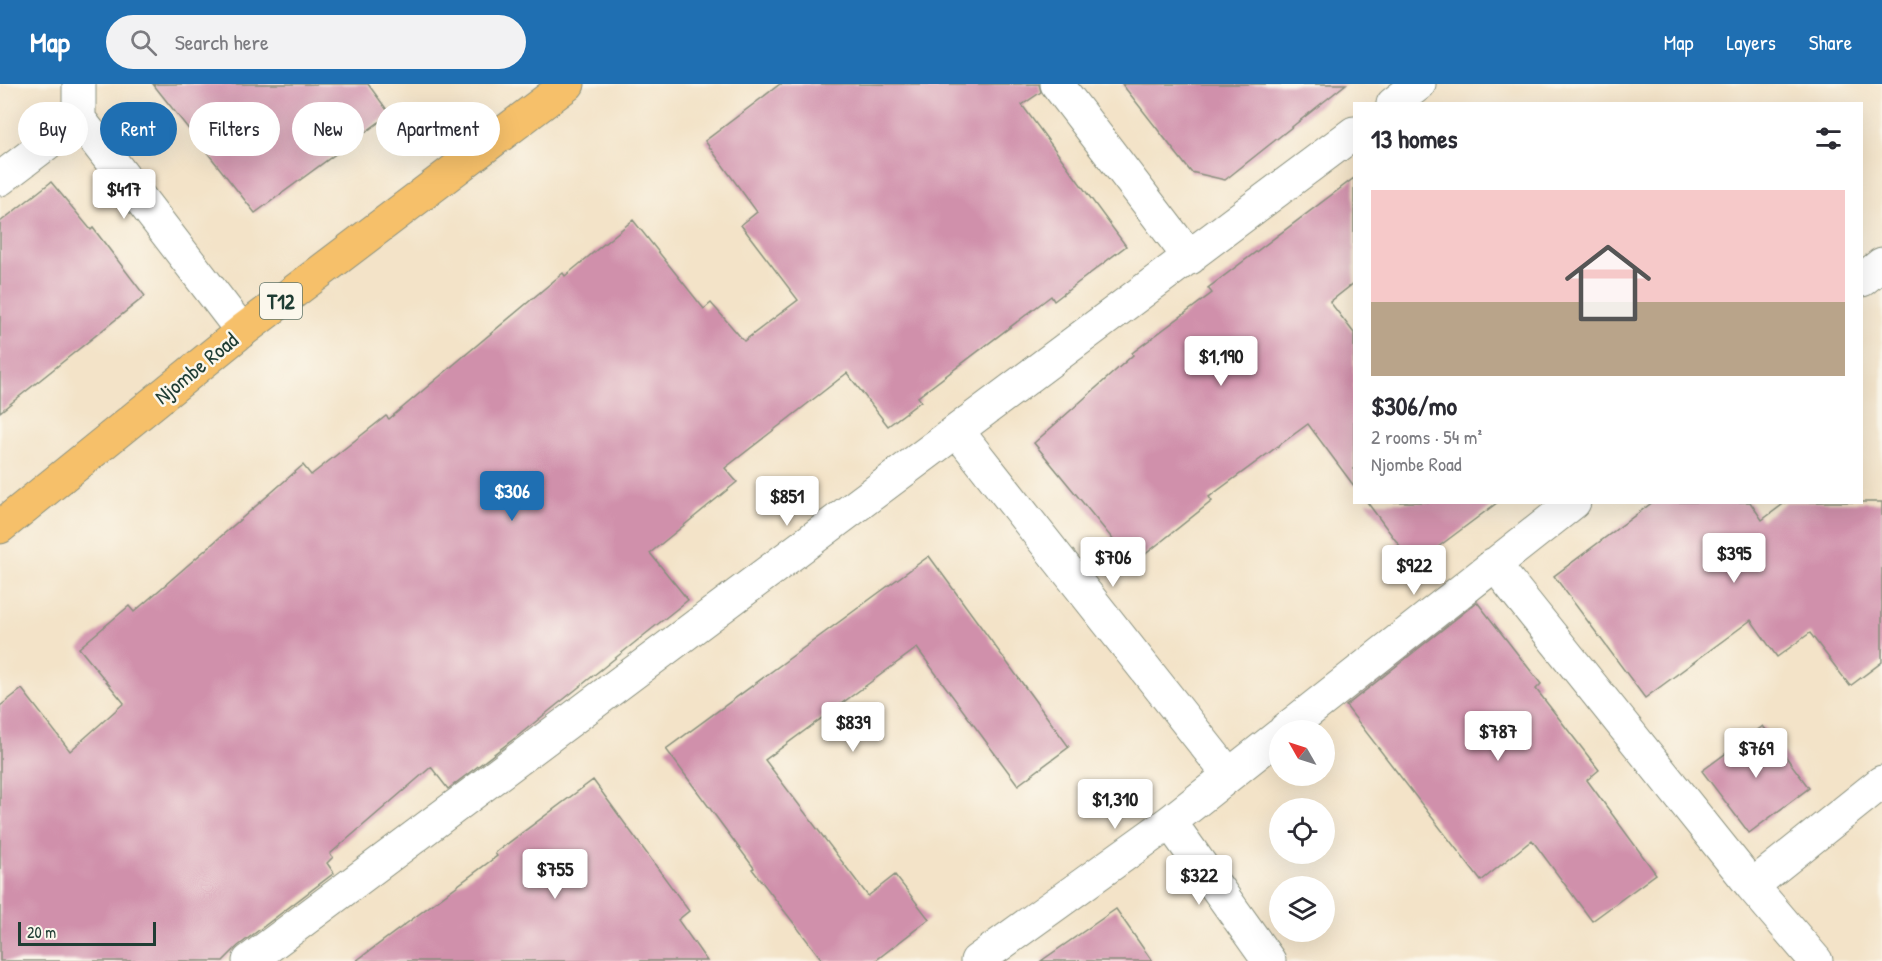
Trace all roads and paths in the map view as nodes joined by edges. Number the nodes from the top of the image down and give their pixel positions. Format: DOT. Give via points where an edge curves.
graph roads {
  1 [pos="80,84"];
  2 [pos="568,84"];
  3 [pos="1057,84"];
  4 [pos="1419,84"];
  5 [pos="79,102"];
  6 [pos="1396,102"];
  7 [pos="88,131"];
  8 [pos="1353,134"];
  9 [pos="30,156"];
  10 [pos="0,179"];
  11 [pos="1190,258"];
  12 [pos="1882,264"];
  13 [pos="1863,279"];
  14 [pos="242,331"];
  15 [pos="958,432"];
  16 [pos="1571,504"];
  17 [pos="0,527"];
  18 [pos="1494,564"];
  19 [pos="1298,720"];
  20 [pos="1269,744"];
  21 [pos="1229,775"];
  22 [pos="1882,782"];
  23 [pos="1170,822"];
  24 [pos="1752,886"];
  25 [pos="249,961"];
  26 [pos="977,961"];
  27 [pos="1269,961"];
  28 [pos="1816,961"];
  1 -- 5 [label="street"];
  2 -- 14 [label="highway, Njombe Road / T12"];
  3 -- 11 [label="street"];
  4 -- 6 [label="street"];
  7 -- 14 [label="street"];
  8 -- 11 [label="street"];
  9 -- 10 [label="street"];
  11 -- 15 [label="street"];
  12 -- 13 [label="street"];
  14 -- 17 [label="highway, Njombe Road / T12"];
  15 -- 21 [label="street"];
  15 -- 25 [label="street"];
  16 -- 18 [label="street"];
  18 -- 19 [label="street"];
  18 -- 24 [label="street"];
  20 -- 21 [label="street"];
  21 -- 23 [label="street"];
  22 -- 24 [label="street"];
  23 -- 26 [label="street"];
  23 -- 27 [label="street"];
  24 -- 28 [label="street"];
}
